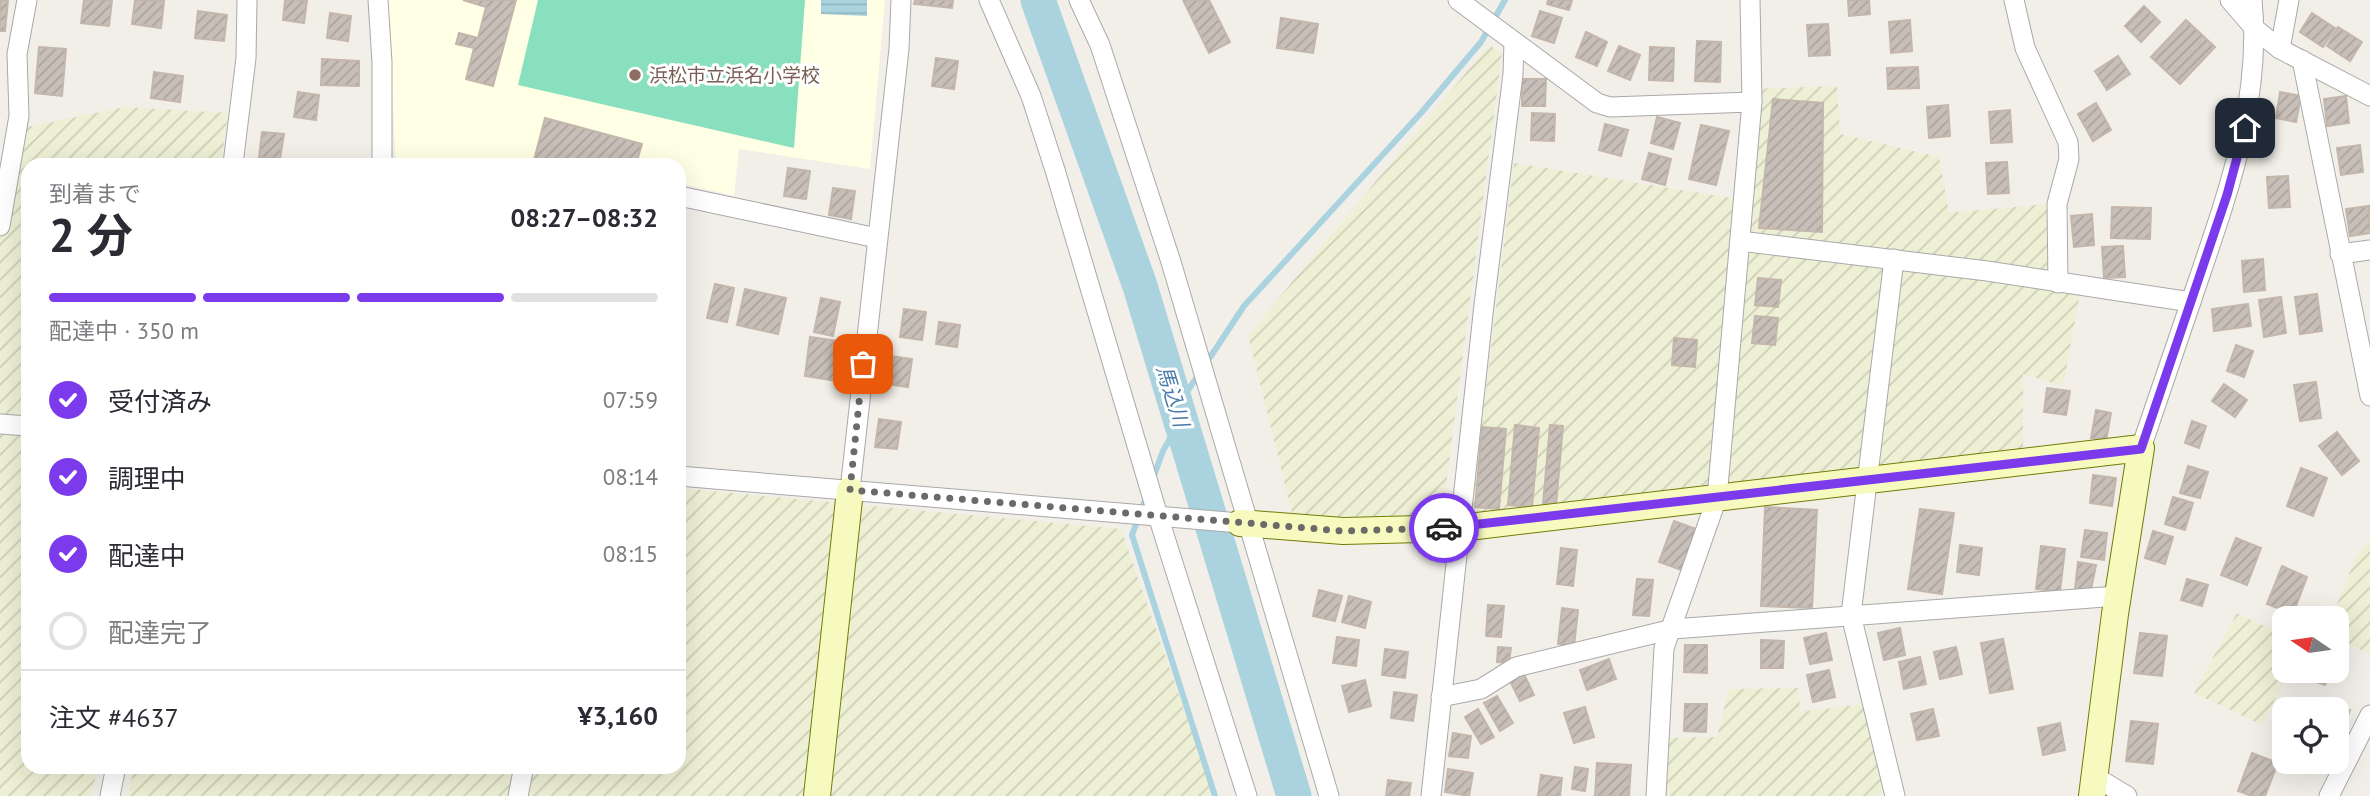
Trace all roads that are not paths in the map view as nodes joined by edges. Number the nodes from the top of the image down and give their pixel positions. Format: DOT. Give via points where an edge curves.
graph roads {
  1 [pos="27,0"];
  2 [pos="247,0"];
  3 [pos="378,0"];
  4 [pos="901,0"];
  5 [pos="989,0"];
  6 [pos="1079,0"];
  7 [pos="1458,0"];
  8 [pos="1750,0"];
  9 [pos="2014,0"];
  10 [pos="2230,0"];
  11 [pos="2252,0"];
  12 [pos="2289,0"];
  13 [pos="2255,29"];
  14 [pos="1508,37"];
  15 [pos="2280,49"];
  16 [pos="2302,60"];
  17 [pos="2370,96"];
  18 [pos="1752,102"];
  19 [pos="234,158"];
  20 [pos="382,158"];
  21 [pos="686,197"];
  22 [pos="0,226"];
  23 [pos="877,238"];
  24 [pos="1740,241"];
  25 [pos="2370,250"];
  26 [pos="2340,254"];
  27 [pos="1894,259"];
  28 [pos="2058,283"];
  29 [pos="2191,302"];
  30 [pos="2370,396"];
  31 [pos="0,424"];
  32 [pos="21,426"];
  33 [pos="2141,449"];
  34 [pos="686,477"];
  35 [pos="1868,480"];
  36 [pos="850,490"];
  37 [pos="1717,498"];
  38 [pos="1161,516"];
  39 [pos="1244,523"];
  40 [pos="1460,528"];
  41 [pos="2118,596"];
  42 [pos="1851,615"];
  43 [pos="1673,629"];
  44 [pos="1441,697"];
  45 [pos="2370,715"];
  46 [pos="114,774"];
  47 [pos="522,774"];
  48 [pos="2094,787"];
  49 [pos="110,796"];
  50 [pos="518,796"];
  51 [pos="817,796"];
  52 [pos="1247,796"];
  53 [pos="1329,796"];
  54 [pos="1431,796"];
  55 [pos="1656,796"];
  56 [pos="1895,796"];
  57 [pos="2127,796"];
  58 [pos="2329,796"];
  1 -- 22 [label="street" via="17,54 19,116"];
  2 -- 19 [label="street" via="246,58"];
  3 -- 20 [label="street"];
  4 -- 23 [label="street"];
  5 -- 38 [label="street" via="1031,96"];
  6 -- 39 [label="street" via="1100,45 1171,262"];
  7 -- 14 [label="street"];
  8 -- 18 [label="street"];
  9 -- 28 [label="street" via="2025,48 2068,142 2069,159 2057,204"];
  10 -- 13 [label="street"];
  11 -- 13 [label="street"];
  12 -- 15 [label="street"];
  13 -- 15 [label="street"];
  13 -- 29 [label="street" via="2245,128"];
  14 -- 18 [label="street" via="1597,103 1610,107"];
  14 -- 40 [label="street" via="1501,177"];
  15 -- 16 [label="street"];
  16 -- 17 [label="street"];
  16 -- 26 [label="street"];
  18 -- 24 [label="street"];
  21 -- 23 [label="street"];
  23 -- 36 [label="street"];
  24 -- 27 [label="street"];
  24 -- 37 [label="street"];
  25 -- 26 [label="street"];
  26 -- 30 [label="street"];
  27 -- 28 [label="street"];
  27 -- 35 [label="street"];
  28 -- 29 [label="street"];
  29 -- 33 [label="street"];
  31 -- 32 [label="street"];
  33 -- 35 [label="street"];
  33 -- 41 [label="street"];
  34 -- 36 [label="street"];
  35 -- 37 [label="street"];
  35 -- 42 [label="street"];
  36 -- 38 [label="street"];
  36 -- 51 [label="street"];
  37 -- 40 [label="street"];
  37 -- 43 [label="street"];
  38 -- 39 [label="street"];
  38 -- 52 [label="street"];
  39 -- 40 [label="street" via="1343,531"];
  39 -- 53 [label="street"];
  40 -- 44 [label="street"];
  41 -- 42 [label="street"];
  41 -- 48 [label="street"];
  42 -- 43 [label="street"];
  42 -- 56 [label="street"];
  43 -- 44 [label="street" via="1516,667 1481,689"];
  43 -- 55 [label="street" via="1664,648"];
  44 -- 54 [label="street"];
  45 -- 58 [label="street"];
  46 -- 49 [label="street"];
  47 -- 50 [label="street"];
  48 -- 57 [label="street"];
}
